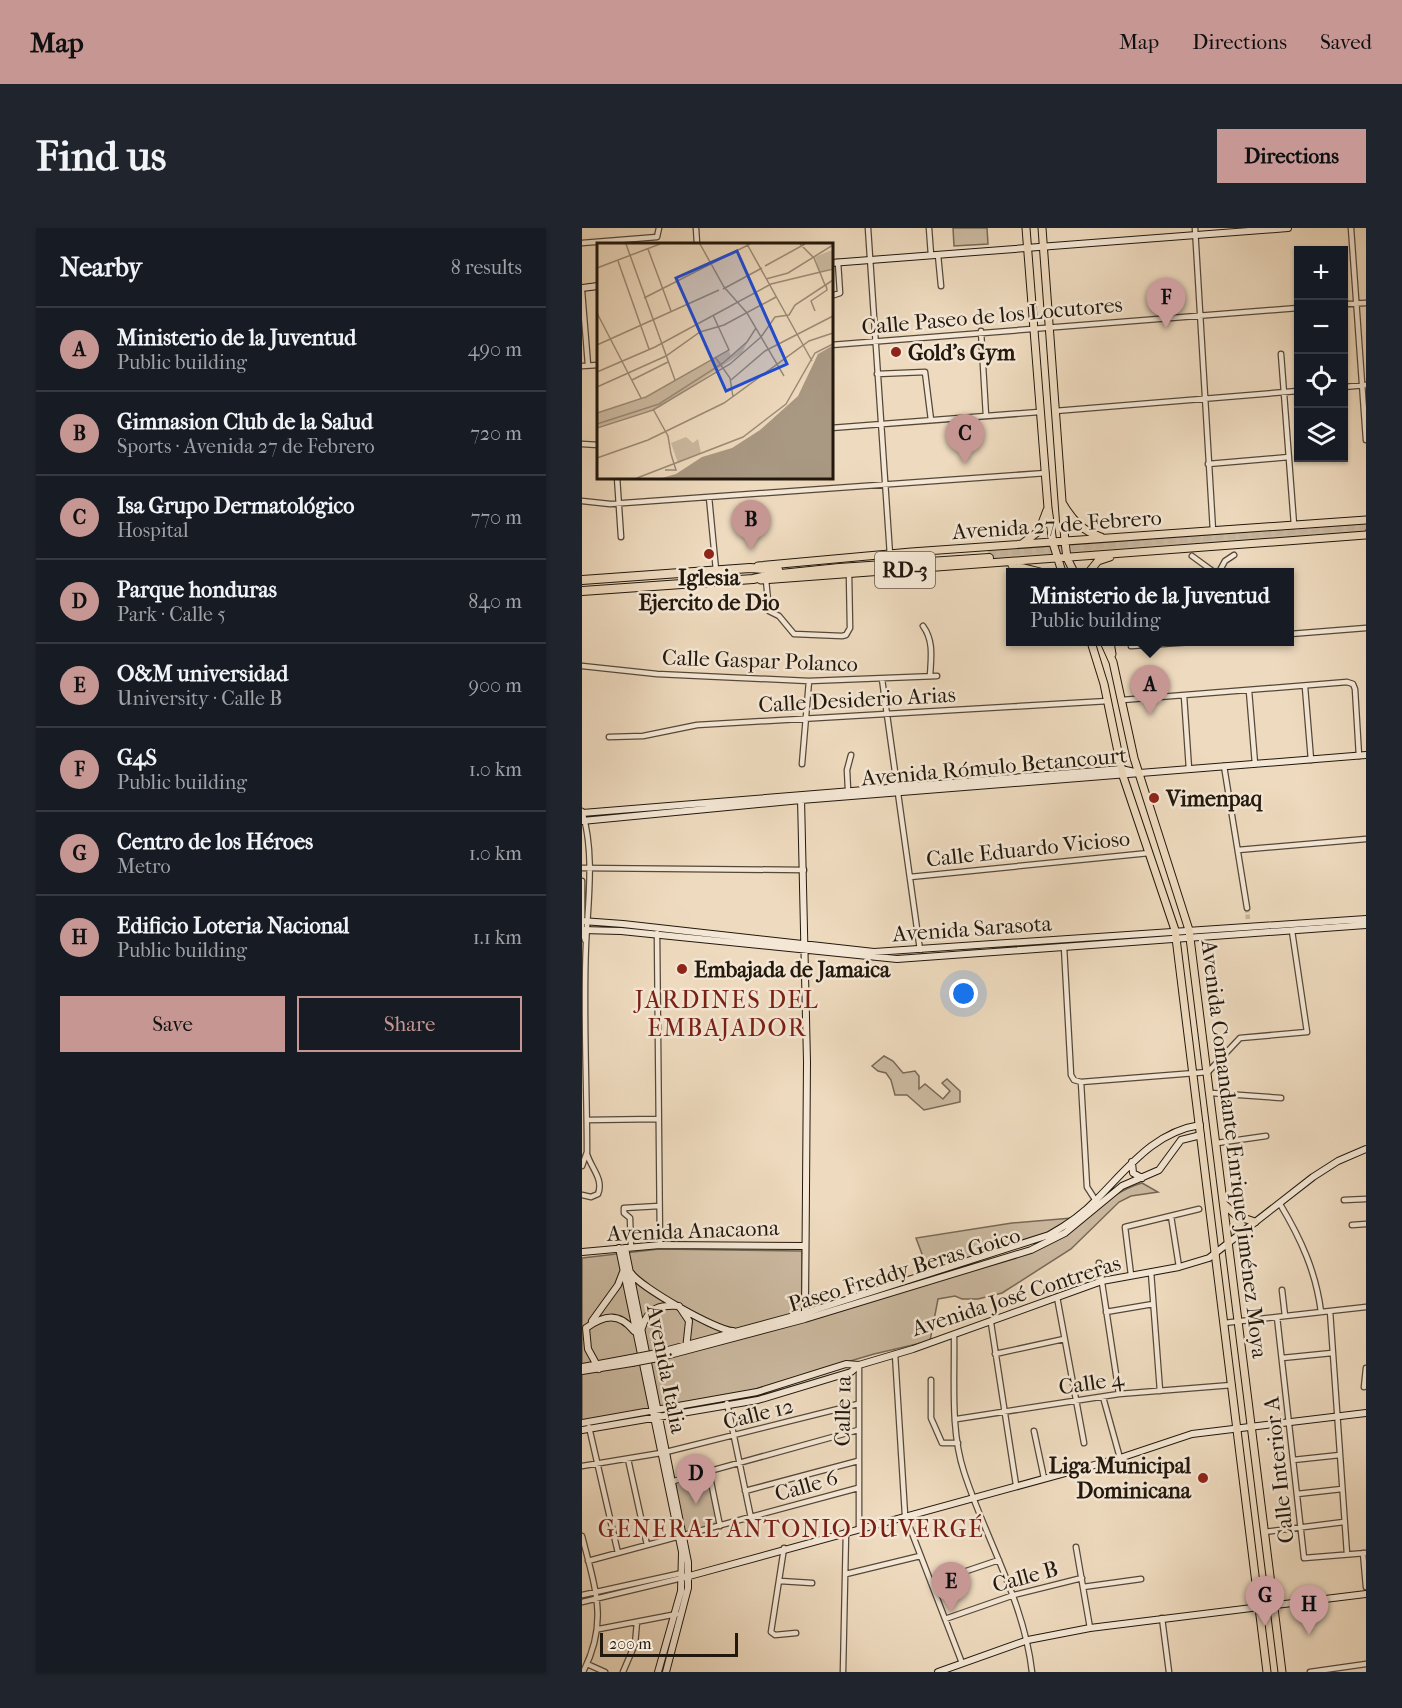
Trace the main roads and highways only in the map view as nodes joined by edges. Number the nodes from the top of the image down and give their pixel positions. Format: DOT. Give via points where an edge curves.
graph roads {
  1 [pos="1026,228"];
  2 [pos="1042,228"];
  3 [pos="1288,228"];
  4 [pos="1195,232"];
  5 [pos="1043,245"];
  6 [pos="1027,247"];
  7 [pos="835,262"];
  8 [pos="597,286"];
  9 [pos="582,289"];
  10 [pos="1062,501"];
  11 [pos="1048,507"];
  12 [pos="1366,519"];
  13 [pos="1366,535"];
  14 [pos="1107,538"];
  15 [pos="1065,542"];
  16 [pos="1053,543"];
  17 [pos="1020,544"];
  18 [pos="1117,554"];
  19 [pos="1056,558"];
  20 [pos="1067,558"];
  21 [pos="1003,564"];
  22 [pos="750,568"];
  23 [pos="1019,568"];
  24 [pos="1060,568"];
  25 [pos="1072,568"];
  26 [pos="1093,568"];
  27 [pos="753,579"];
  28 [pos="582,580"];
  29 [pos="582,591"];
  30 [pos="1092,646"];
  31 [pos="1106,646"];
  32 [pos="1111,646"];
  33 [pos="1113,662"];
  34 [pos="1363,756"];
  35 [pos="1122,772"];
  36 [pos="1139,772"];
  37 [pos="898,789"];
  38 [pos="801,797"];
  39 [pos="582,812"];
  40 [pos="583,821"];
  41 [pos="1366,919"];
  42 [pos="584,921"];
  43 [pos="1366,925"];
  44 [pos="584,930"];
  45 [pos="1176,934"];
  46 [pos="1189,934"];
  47 [pos="806,944"];
  48 [pos="806,952"];
  49 [pos="1200,1125"];
  50 [pos="1201,1136"];
  51 [pos="1152,1144"];
  52 [pos="1366,1149"];
  53 [pos="1132,1161"];
  54 [pos="1168,1161"];
  55 [pos="1147,1178"];
  56 [pos="1224,1204"];
  57 [pos="1255,1222"];
  58 [pos="1229,1244"];
  59 [pos="806,1246"];
  60 [pos="625,1248"];
  61 [pos="582,1252"];
  62 [pos="1216,1255"];
  63 [pos="626,1268"];
  64 [pos="911,1283"];
  65 [pos="679,1306"];
  66 [pos="805,1316"];
  67 [pos="586,1328"];
  68 [pos="742,1330"];
  69 [pos="639,1332"];
  70 [pos="582,1334"];
  71 [pos="686,1349"];
  72 [pos="597,1366"];
  73 [pos="582,1367"];
  74 [pos="582,1371"];
  75 [pos="656,1413"];
  76 [pos="1366,1413"];
  77 [pos="585,1426"];
  78 [pos="1251,1427"];
  79 [pos="1237,1429"];
  80 [pos="684,1575"];
  81 [pos="1366,1594"];
  82 [pos="1273,1605"];
  83 [pos="1258,1606"];
  84 [pos="679,1614"];
  85 [pos="658,1672"];
  86 [pos="666,1672"];
  87 [pos="938,1672"];
  88 [pos="1267,1672"];
  89 [pos="1282,1672"];
  1 -- 6 [label="main road"];
  2 -- 5 [label="main road"];
  3 -- 4 [label="main road"];
  4 -- 5 [label="main road"];
  5 -- 6 [label="main road"];
  5 -- 10 [label="main road"];
  6 -- 7 [label="main road"];
  6 -- 11 [label="main road"];
  8 -- 9 [label="main road"];
  10 -- 14 [label="main road" via="1084,530"];
  10 -- 15 [label="main road"];
  11 -- 16 [label="main road"];
  11 -- 17 [label="main road" via="1039,531"];
  12 -- 14 [label="main road, Avenida 27 de Febrero / RD-3"];
  13 -- 18 [label="main road, Avenida 27 de Febrero / RD-3"];
  14 -- 15 [label="main road, Avenida 27 de Febrero / RD-3"];
  15 -- 16 [label="main road, Avenida 27 de Febrero / RD-3"];
  15 -- 20 [label="main road"];
  16 -- 17 [label="main road, Avenida 27 de Febrero / RD-3"];
  16 -- 19 [label="main road"];
  17 -- 22 [label="main road, Avenida 27 de Febrero / RD-3"];
  18 -- 20 [label="main road, Avenida 27 de Febrero / RD-3"];
  18 -- 26 [label="main road" via="1098,561"];
  19 -- 20 [label="main road, Avenida 27 de Febrero / RD-3"];
  19 -- 21 [label="main road, Avenida 27 de Febrero / RD-3"];
  19 -- 24 [label="main road"];
  20 -- 25 [label="main road"];
  21 -- 23 [label="main road"];
  21 -- 27 [label="main road, Avenida 27 de Febrero / RD-3"];
  22 -- 27 [label="highway, RD-3" via="770,570 989,556"];
  22 -- 28 [label="highway, RD-3"];
  27 -- 29 [label="highway, RD-3"];
  30 -- 35 [label="main road, Avenida Comandante Enrique Jiménez Moya"];
  31 -- 33 [label="main road, Avenida Comandante Enrique Jiménez Moya"];
  32 -- 33 [label="main road"];
  33 -- 36 [label="main road, Avenida Comandante Enrique Jiménez Moya"];
  34 -- 36 [label="main road, Avenida Rómulo Betancourt"];
  35 -- 36 [label="main road, Avenida Rómulo Betancourt"];
  35 -- 37 [label="main road, Avenida Rómulo Betancourt"];
  35 -- 45 [label="main road, Avenida Comandante Enrique Jiménez Moya"];
  36 -- 46 [label="main road, Avenida Comandante Enrique Jiménez Moya"];
  37 -- 38 [label="main road, Avenida Rómulo Betancourt"];
  37 -- 38 [label="main road, Avenida Rómulo Betancourt" via="848,790"];
  38 -- 39 [label="main road, Avenida Rómulo Betancourt"];
  38 -- 40 [label="main road, Avenida Rómulo Betancourt"];
  38 -- 47 [label="main road"];
  41 -- 46 [label="main road, Avenida Sarasota" via="1248,924"];
  42 -- 47 [label="main road, Avenida Sarasota"];
  43 -- 46 [label="main road, Avenida Sarasota"];
  44 -- 48 [label="main road, Avenida Sarasota"];
  45 -- 46 [label="main road, Avenida Sarasota"];
  45 -- 47 [label="main road, Avenida Sarasota" via="874,952"];
  45 -- 48 [label="main road, Avenida Sarasota" via="897,959"];
  45 -- 49 [label="main road, Avenida Comandante Enrique Jiménez Moya"];
  46 -- 56 [label="main road, Avenida Comandante Enrique Jiménez Moya"];
  47 -- 48 [label="main road"];
  48 -- 59 [label="main road"];
  49 -- 50 [label="main road, Avenida Comandante Enrique Jiménez Moya"];
  49 -- 51 [label="main road, Paseo Freddy Beras Goico"];
  50 -- 54 [label="main road, Paseo Freddy Beras Goico" via="1181,1140"];
  50 -- 62 [label="main road, Avenida Comandante Enrique Jiménez Moya"];
  51 -- 53 [label="main road, Paseo Freddy Beras Goico"];
  51 -- 54 [label="main road" via="1168,1144"];
  52 -- 57 [label="main road, Avenida José Contreras" via="1338,1161"];
  53 -- 55 [label="main road" via="1133,1173"];
  53 -- 64 [label="main road, Paseo Freddy Beras Goico" via="1075,1219 1049,1235"];
  54 -- 55 [label="main road, Paseo Freddy Beras Goico"];
  55 -- 64 [label="main road, Paseo Freddy Beras Goico" via="1115,1191 1052,1241"];
  56 -- 57 [label="main road" via="1237,1216"];
  56 -- 58 [label="main road, Avenida Comandante Enrique Jiménez Moya"];
  57 -- 58 [label="main road, Avenida José Contreras"];
  58 -- 62 [label="main road, Avenida José Contreras"];
  58 -- 78 [label="main road, Avenida Comandante Enrique Jiménez Moya"];
  59 -- 60 [label="main road, Avenida Anacaona"];
  59 -- 66 [label="main road"];
  60 -- 61 [label="main road, Avenida Anacaona"];
  60 -- 63 [label="main road, Avenida Italia"];
  62 -- 75 [label="main road, Avenida José Contreras" via="1179,1267 1102,1281 991,1323 859,1365 851,1372 769,1397"];
  62 -- 79 [label="main road, Avenida Comandante Enrique Jiménez Moya"];
  63 -- 65 [label="main road" via="637,1281"];
  63 -- 67 [label="main road"];
  63 -- 69 [label="main road, Avenida Italia"];
  64 -- 66 [label="main road, Paseo Freddy Beras Goico"];
  65 -- 68 [label="main road" via="725,1331"];
  65 -- 69 [label="main road" via="654,1308"];
  65 -- 71 [label="main road" via="689,1322"];
  66 -- 68 [label="main road, Paseo Freddy Beras Goico"];
  66 -- 71 [label="main road, Paseo Freddy Beras Goico"];
  67 -- 69 [label="main road" via="600,1318 612,1317"];
  67 -- 70 [label="main road"];
  67 -- 72 [label="main road" via="588,1349"];
  68 -- 71 [label="main road, Paseo Freddy Beras Goico"];
  69 -- 75 [label="main road, Avenida Italia"];
  71 -- 72 [label="main road, Paseo Freddy Beras Goico, bridge"];
  72 -- 73 [label="main road, Paseo Freddy Beras Goico"];
  72 -- 74 [label="main road, Paseo Freddy Beras Goico"];
  75 -- 77 [label="main road, Avenida José Contreras"];
  75 -- 80 [label="main road, Avenida Italia" via="682,1536"];
  76 -- 78 [label="main road"];
  78 -- 79 [label="main road"];
  78 -- 82 [label="main road, Avenida Comandante Enrique Jiménez Moya"];
  79 -- 80 [label="main road" via="1192,1434 1120,1458"];
  79 -- 83 [label="main road, Avenida Comandante Enrique Jiménez Moya"];
  80 -- 84 [label="main road, Avenida Italia" via="688,1588"];
  81 -- 82 [label="main road"];
  82 -- 83 [label="main road"];
  82 -- 89 [label="main road, Avenida Comandante Enrique Jiménez Moya"];
  83 -- 87 [label="main road" via="1028,1640"];
  83 -- 88 [label="main road, Avenida Comandante Enrique Jiménez Moya"];
  84 -- 85 [label="main road, Avenida Italia"];
  84 -- 86 [label="main road, Avenida Italia"];
}
